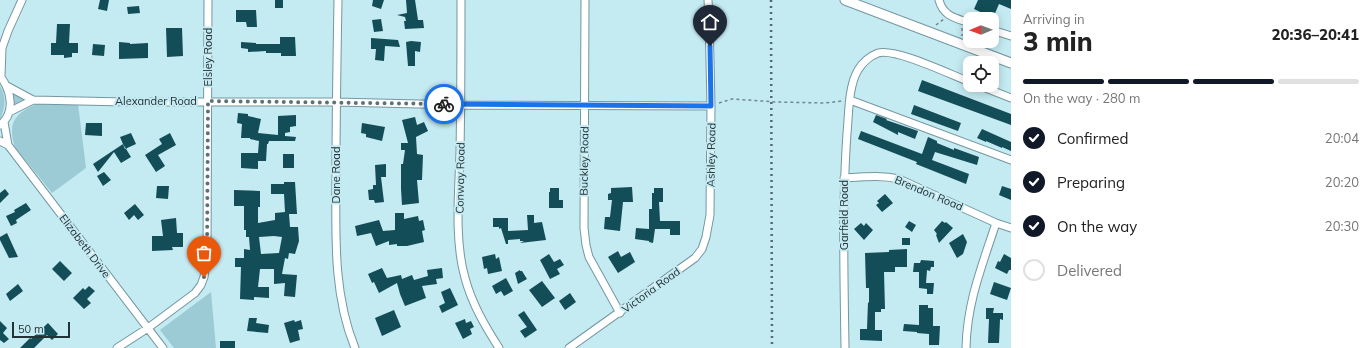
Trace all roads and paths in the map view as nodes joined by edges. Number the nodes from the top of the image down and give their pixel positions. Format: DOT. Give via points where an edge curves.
graph roads {
  1 [pos="22,0"];
  2 [pos="208,0"];
  3 [pos="338,0"];
  4 [pos="461,0"];
  5 [pos="585,0"];
  6 [pos="708,0"];
  7 [pos="845,0"];
  8 [pos="939,0"];
  9 [pos="949,15"];
  10 [pos="962,20"];
  11 [pos="926,30"];
  12 [pos="8,31"];
  13 [pos="999,32"];
  14 [pos="1011,36"];
  15 [pos="0,40"];
  16 [pos="962,44"];
  17 [pos="1011,64"];
  18 [pos="0,76"];
  19 [pos="963,79"];
  20 [pos="7,86"];
  21 [pos="996,92"];
  22 [pos="1011,98"];
  23 [pos="33,100"];
  24 [pos="850,100"];
  25 [pos="208,101"];
  26 [pos="336,102"];
  27 [pos="585,104"];
  28 [pos="461,105"];
  29 [pos="711,106"];
  30 [pos="9,112"];
  31 [pos="2,124"];
  32 [pos="0,141"];
  33 [pos="8,145"];
  34 [pos="1011,160"];
  35 [pos="844,178"];
  36 [pos="710,215"];
  37 [pos="996,223"];
  38 [pos="1011,228"];
  39 [pos="620,313"];
  40 [pos="148,328"];
  41 [pos="117,348"];
  42 [pos="164,348"];
  43 [pos="355,348"];
  44 [pos="499,348"];
  45 [pos="569,348"];
  46 [pos="845,348"];
  47 [pos="966,348"];
  1 -- 12 [label="street"];
  2 -- 25 [label="street, Elsley Road"];
  3 -- 26 [label="street, Dane Road"];
  4 -- 28 [label="street, Conway Road"];
  5 -- 27 [label="street, Buckley Road"];
  6 -- 29 [label="street, Ashley Road"];
  7 -- 11 [label="main road"];
  8 -- 9 [label="street" via="942,9"];
  9 -- 10 [label="street"];
  9 -- 11 [label="path"];
  10 -- 16 [label="path"];
  11 -- 16 [label="main road"];
  12 -- 15 [label="street"];
  12 -- 18 [label="street" via="1,54"];
  13 -- 14 [label="street"];
  16 -- 17 [label="main road"];
  18 -- 20 [label="street"];
  19 -- 24 [label="street, Garfield Road" via="907,57 889,52 879,53 871,57 858,71"];
  20 -- 23 [label="street, Alexander Road"];
  20 -- 30 [label="street"];
  21 -- 22 [label="street"];
  23 -- 25 [label="street, Alexander Road"];
  23 -- 30 [label="street, Alexander Road"];
  24 -- 29 [label="path" via="825,103 732,99"];
  24 -- 34 [label="street"];
  24 -- 35 [label="street, Garfield Road"];
  25 -- 26 [label="street, Alexander Road"];
  25 -- 40 [label="street, Elsley Road" via="207,256 204,277 191,297"];
  26 -- 28 [label="street, Alexander Road"];
  26 -- 43 [label="street, Dane Road" via="337,273 344,319"];
  27 -- 28 [label="street, Alexander Road"];
  27 -- 29 [label="street, Alexander Road"];
  27 -- 39 [label="street, Buckley Road" via="586,245"];
  28 -- 44 [label="street, Conway Road" via="458,212 460,255 464,277 473,302"];
  29 -- 36 [label="street, Ashley Road"];
  30 -- 31 [label="street"];
  31 -- 33 [label="street, Elizabeth Drive"];
  32 -- 33 [label="street, Elizabeth Drive"];
  33 -- 40 [label="street, Elizabeth Drive"];
  35 -- 37 [label="street, Brendon Road" via="887,176 899,179"];
  35 -- 46 [label="street, Garfield Road"];
  36 -- 39 [label="street, Victoria Road" via="702,249 695,258"];
  37 -- 38 [label="street, Brendon Road"];
  37 -- 47 [label="street" via="974,291 968,318"];
  39 -- 45 [label="street, Victoria Road"];
  40 -- 41 [label="street, Elsley Road"];
  40 -- 42 [label="street, Elizabeth Drive"];
}
